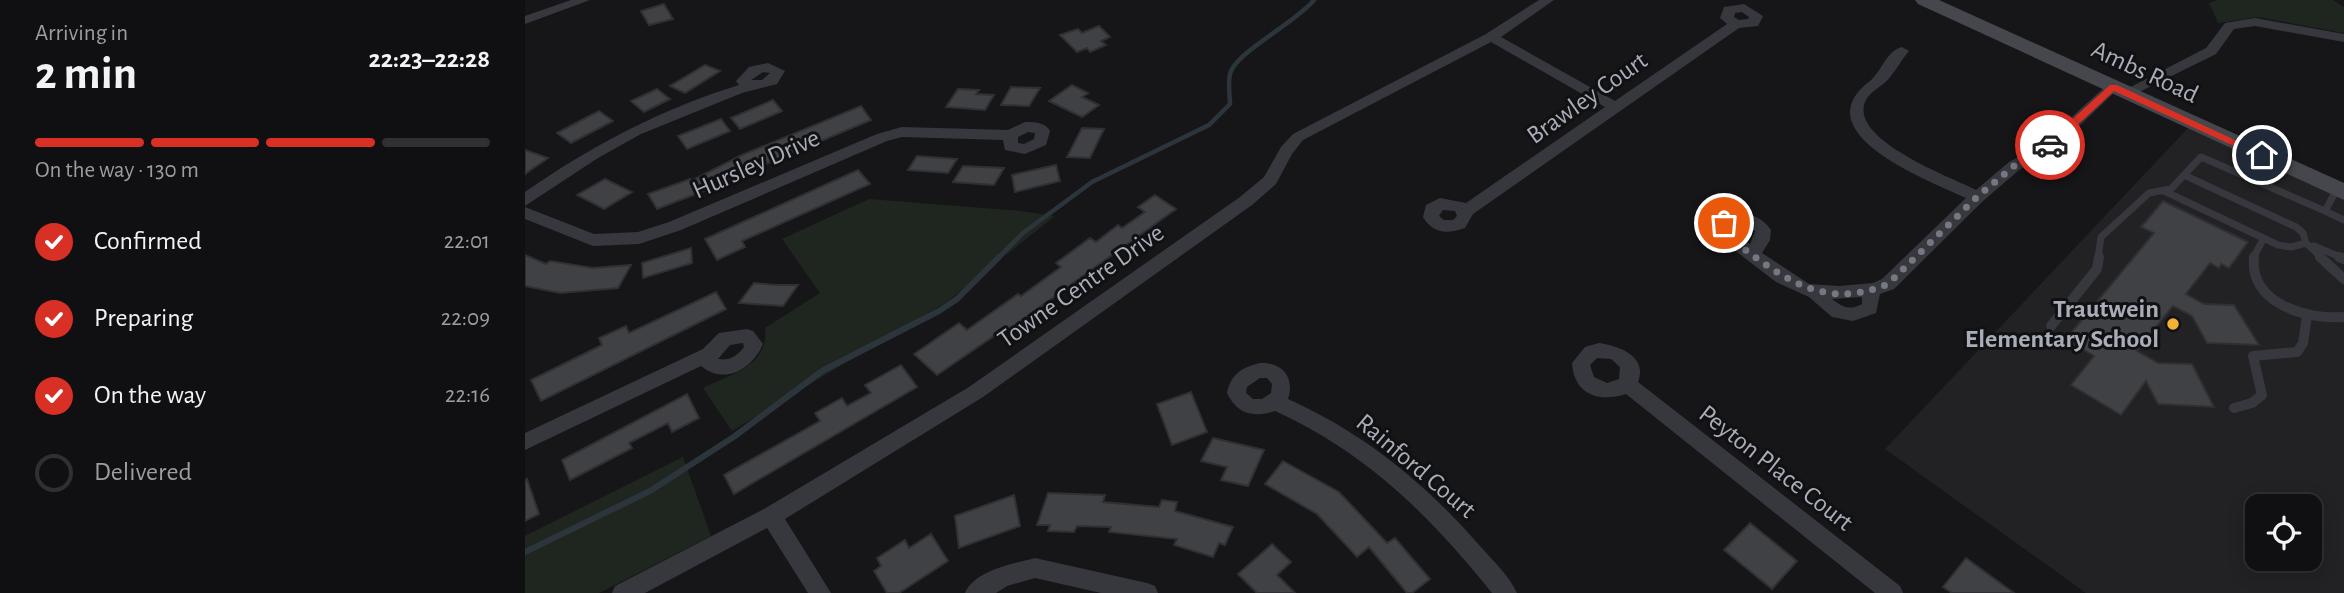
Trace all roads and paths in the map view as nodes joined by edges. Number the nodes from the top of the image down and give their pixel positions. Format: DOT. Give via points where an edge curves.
graph roads {
  1 [pos="584,0"];
  2 [pos="1548,0"];
  3 [pos="1924,0"];
  4 [pos="525,20"];
  5 [pos="1737,24"];
  6 [pos="1490,37"];
  7 [pos="2344,38"];
  8 [pos="1902,51"];
  9 [pos="747,85"];
  10 [pos="2120,90"];
  11 [pos="1617,108"];
  12 [pos="1011,135"];
  13 [pos="2184,175"];
  14 [pos="2162,190"];
  15 [pos="2341,191"];
  16 [pos="1977,197"];
  17 [pos="525,200"];
  18 [pos="2325,211"];
  19 [pos="1464,212"];
  20 [pos="525,213"];
  21 [pos="2344,220"];
  22 [pos="2264,239"];
  23 [pos="2306,243"];
  24 [pos="1752,255"];
  25 [pos="2344,259"];
  26 [pos="2344,279"];
  27 [pos="2307,316"];
  28 [pos="2344,317"];
  29 [pos="2051,326"];
  30 [pos="709,354"];
  31 [pos="1627,384"];
  32 [pos="1275,402"];
  33 [pos="2234,408"];
  34 [pos="525,442"];
  35 [pos="771,516"];
  36 [pos="623,593"];
  37 [pos="820,593"];
  38 [pos="976,593"];
  39 [pos="1147,593"];
  40 [pos="1506,593"];
  41 [pos="1892,593"];
  1 -- 4 [label="street"];
  2 -- 6 [label="street, Towne Centre Drive"];
  3 -- 10 [label="street, Ambs Road"];
  5 -- 11 [label="street, Brawley Court"];
  6 -- 11 [label="street"];
  6 -- 35 [label="street, Towne Centre Drive" via="1298,137 1270,180 1246,201 977,392"];
  7 -- 10 [label="street" via="2255,22 2230,26 2210,51"];
  8 -- 16 [label="street" via="1892,59 1887,74 1857,103 1864,131 1887,150"];
  9 -- 17 [label="street" via="635,131"];
  10 -- 15 [label="street, Ambs Road"];
  10 -- 16 [label="street"];
  11 -- 19 [label="street, Brawley Court"];
  12 -- 20 [label="street, Hursley Drive" via="902,132 882,137 639,238 593,240"];
  13 -- 14 [label="lane" via="2171,189"];
  13 -- 18 [label="lane" via="2206,157"];
  13 -- 23 [label="lane" via="2276,217 2303,233"];
  14 -- 22 [label="lane"];
  14 -- 29 [label="lane" via="2149,192 2101,237 2097,269"];
  15 -- 18 [label="lane"];
  16 -- 24 [label="street" via="1888,284 1872,290 1870,308 1860,315 1840,314 1813,290 1782,277"];
  18 -- 21 [label="lane"];
  22 -- 23 [label="lane" via="2291,247"];
  22 -- 27 [label="lane" via="2253,258 2253,274 2273,300"];
  23 -- 25 [label="lane"];
  23 -- 26 [label="lane"];
  27 -- 28 [label="lane"];
  27 -- 33 [label="lane" via="2297,352 2253,356 2262,395"];
  30 -- 34 [label="street"];
  31 -- 41 [label="street, Peyton Place Court"];
  32 -- 40 [label="street, Rainford Court" via="1335,431 1380,463 1459,535"];
  35 -- 36 [label="street, Towne Centre Drive"];
  35 -- 37 [label="street"];
  38 -- 39 [label="street" via="1002,577 1035,568"];
}
